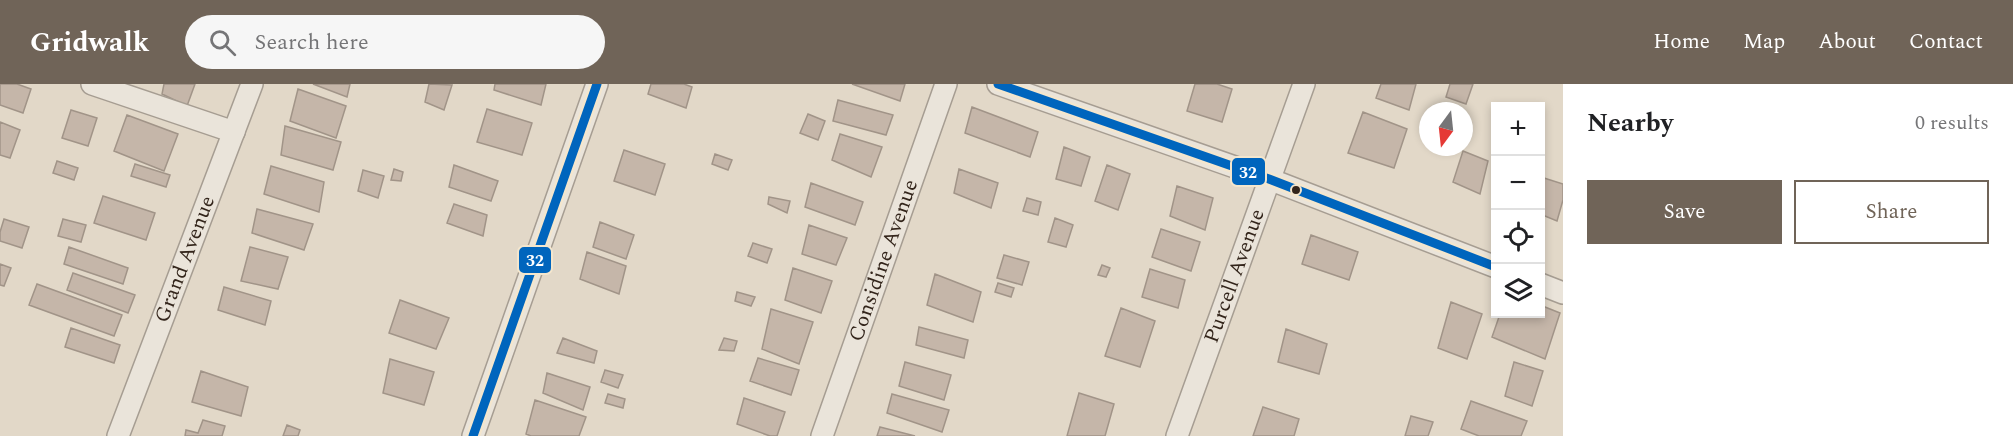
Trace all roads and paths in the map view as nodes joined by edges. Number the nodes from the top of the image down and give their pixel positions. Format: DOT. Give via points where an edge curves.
graph roads {
  1 [pos="92,84"];
  2 [pos="252,84"];
  3 [pos="597,84"];
  4 [pos="946,84"];
  5 [pos="998,84"];
  6 [pos="1304,84"];
  7 [pos="234,132"];
  8 [pos="1269,179"];
  9 [pos="1491,265"];
  10 [pos="1545,286"];
  11 [pos="1563,293"];
  12 [pos="118,436"];
  13 [pos="473,436"];
  14 [pos="822,436"];
  15 [pos="1178,436"];
  1 -- 7 [label="street"];
  2 -- 7 [label="street, Grand Avenue"];
  3 -- 13 [label="street"];
  4 -- 14 [label="street, Considine Avenue"];
  5 -- 8 [label="street"];
  6 -- 8 [label="street, Purcell Avenue"];
  7 -- 12 [label="street, Grand Avenue"];
  8 -- 9 [label="street"];
  8 -- 15 [label="street, Purcell Avenue"];
  10 -- 11 [label="street"];
}
